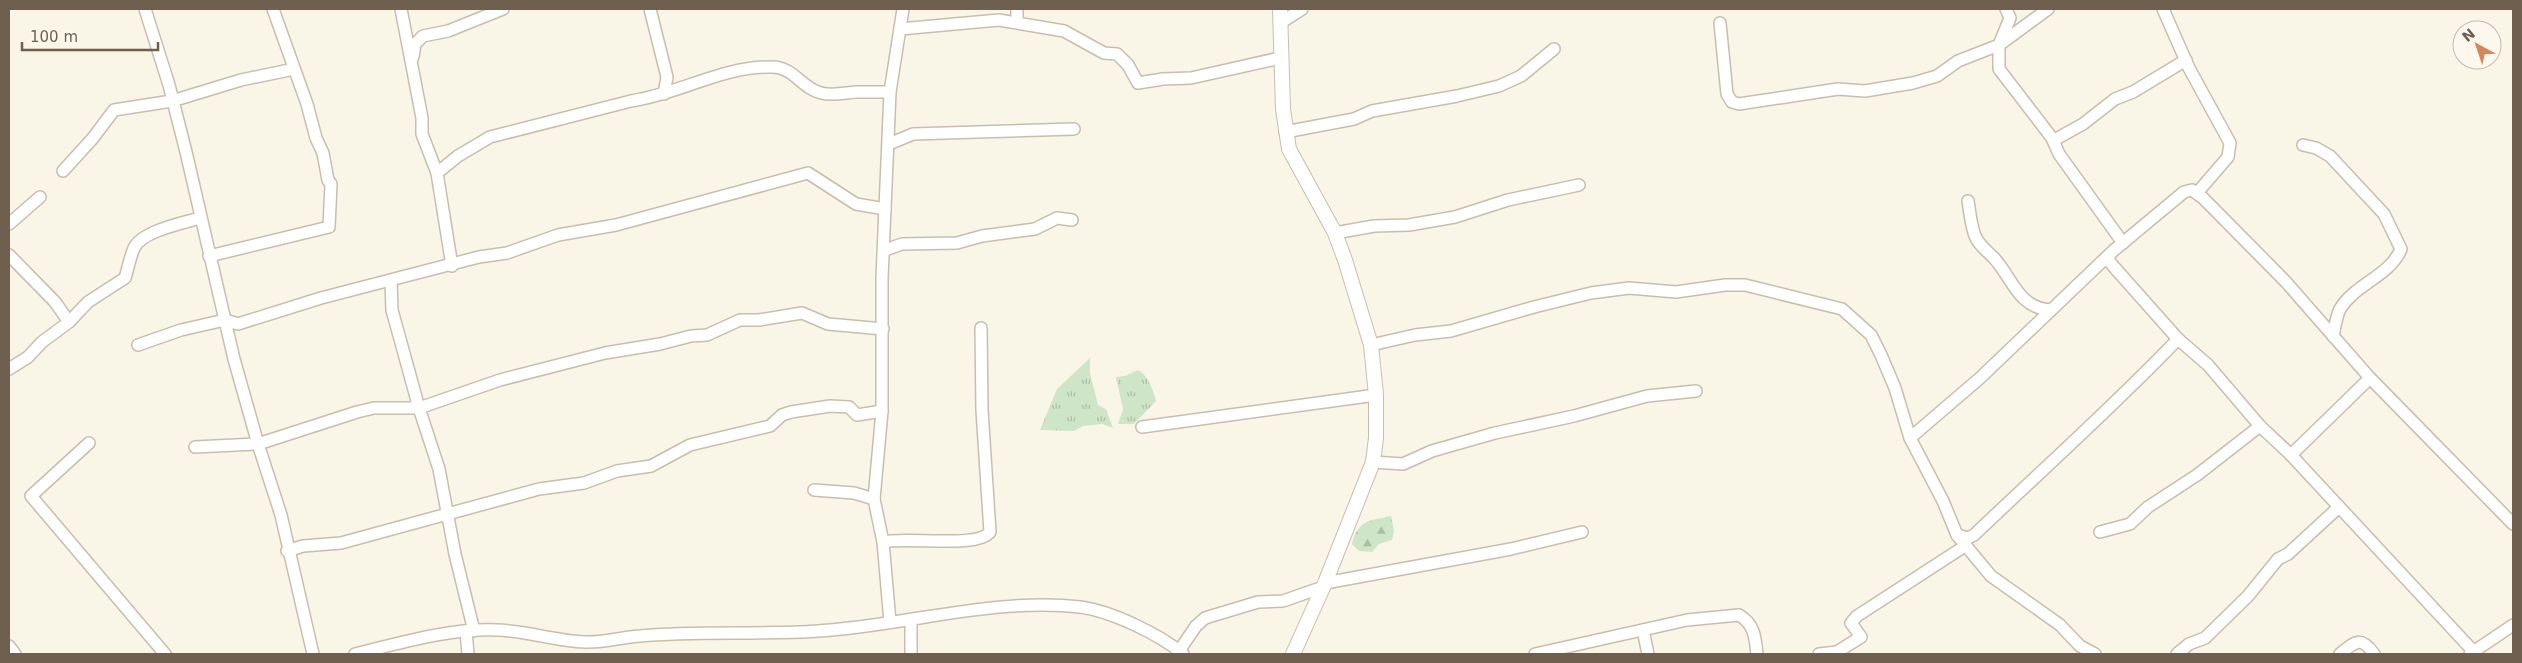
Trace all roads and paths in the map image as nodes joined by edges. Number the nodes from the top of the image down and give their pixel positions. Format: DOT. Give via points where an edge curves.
graph roads {
  1 [pos="145,9"];
  2 [pos="273,9"];
  3 [pos="401,9"];
  4 [pos="503,9"];
  5 [pos="650,9"];
  6 [pos="904,9"];
  7 [pos="1018,9"];
  8 [pos="1280,9"];
  9 [pos="1302,9"];
  10 [pos="2006,9"];
  11 [pos="2048,9"];
  12 [pos="2164,9"];
  13 [pos="1017,22"];
  14 [pos="1280,23"];
  15 [pos="1720,23"];
  16 [pos="403,27"];
  17 [pos="900,29"];
  18 [pos="423,36"];
  19 [pos="1999,45"];
  20 [pos="1554,49"];
  21 [pos="1280,58"];
  22 [pos="2186,60"];
  23 [pos="413,64"];
  24 [pos="294,69"];
  25 [pos="890,92"];
  26 [pos="664,94"];
  27 [pos="172,100"];
  28 [pos="1074,129"];
  29 [pos="1285,132"];
  30 [pos="2052,138"];
  31 [pos="889,144"];
  32 [pos="2302,145"];
  33 [pos="63,171"];
  34 [pos="437,173"];
  35 [pos="1579,185"];
  36 [pos="2197,193"];
  37 [pos="40,197"];
  38 [pos="1968,201"];
  39 [pos="885,209"];
  40 [pos="200,218"];
  41 [pos="1072,220"];
  42 [pos="9,224"];
  43 [pos="1335,233"];
  44 [pos="2124,242"];
  45 [pos="885,250"];
  46 [pos="9,255"];
  47 [pos="209,256"];
  48 [pos="2110,256"];
  49 [pos="452,266"];
  50 [pos="391,281"];
  51 [pos="2051,310"];
  52 [pos="226,320"];
  53 [pos="69,322"];
  54 [pos="238,324"];
  55 [pos="982,328"];
  56 [pos="883,329"];
  57 [pos="2333,336"];
  58 [pos="230,337"];
  59 [pos="2178,339"];
  60 [pos="138,345"];
  61 [pos="1371,345"];
  62 [pos="9,369"];
  63 [pos="2370,378"];
  64 [pos="1696,391"];
  65 [pos="1376,395"];
  66 [pos="419,408"];
  67 [pos="882,411"];
  68 [pos="2260,426"];
  69 [pos="1142,427"];
  70 [pos="1910,438"];
  71 [pos="89,443"];
  72 [pos="258,444"];
  73 [pos="195,447"];
  74 [pos="2291,455"];
  75 [pos="1373,462"];
  76 [pos="814,490"];
  77 [pos="874,499"];
  78 [pos="2339,506"];
  79 [pos="448,514"];
  80 [pos="2513,524"];
  81 [pos="1582,532"];
  82 [pos="2100,532"];
  83 [pos="1957,535"];
  84 [pos="883,542"];
  85 [pos="1965,546"];
  86 [pos="287,551"];
  87 [pos="1324,585"];
  88 [pos="912,620"];
  89 [pos="890,622"];
  90 [pos="2513,625"];
  91 [pos="1643,630"];
  92 [pos="470,631"];
  93 [pos="9,646"];
  94 [pos="1181,653"];
  95 [pos="2472,653"];
  96 [pos="15,654"];
  97 [pos="165,654"];
  98 [pos="313,654"];
  99 [pos="355,654"];
  100 [pos="468,654"];
  101 [pos="912,654"];
  102 [pos="1293,654"];
  103 [pos="1535,654"];
  104 [pos="1648,654"];
  105 [pos="1757,654"];
  106 [pos="1819,654"];
  107 [pos="2095,654"];
  108 [pos="2177,654"];
  109 [pos="2340,654"];
  110 [pos="2374,654"];
  1 -- 27 [label="street"];
  2 -- 24 [label="street"];
  3 -- 16 [label="street"];
  4 -- 18 [label="street" via="448,31"];
  5 -- 26 [label="street" via="667,76"];
  6 -- 17 [label="street"];
  7 -- 13 [label="street"];
  8 -- 14 [label="street"];
  9 -- 14 [label="street"];
  10 -- 19 [label="street" via="2010,18"];
  11 -- 19 [label="street"];
  12 -- 22 [label="street"];
  13 -- 17 [label="street" via="965,22"];
  13 -- 21 [label="street" via="1064,31 1104,53 1117,54 1138,83 1191,78"];
  14 -- 21 [label="street"];
  15 -- 19 [label="street" via="1727,94 1732,102 1739,104 1838,89 1865,91 1913,83 1937,76 1958,61"];
  16 -- 18 [label="street"];
  16 -- 23 [label="street"];
  17 -- 25 [label="street"];
  18 -- 23 [label="street" via="415,44"];
  19 -- 30 [label="street" via="1999,69"];
  20 -- 29 [label="street" via="1521,76 1499,86"];
  21 -- 29 [label="street"];
  22 -- 30 [label="street" via="2133,92 2115,99 2083,124 2056,139"];
  22 -- 36 [label="street" via="2230,143 2228,158"];
  23 -- 34 [label="street" via="422,134"];
  24 -- 27 [label="street"];
  24 -- 47 [label="street" via="324,153 331,184 328,227"];
  25 -- 26 [label="street" via="823,94 810,89 790,70 772,66 712,76"];
  25 -- 31 [label="street"];
  26 -- 34 [label="street" via="490,137"];
  27 -- 33 [label="street" via="114,110"];
  27 -- 40 [label="street"];
  28 -- 31 [label="street" via="913,134"];
  29 -- 43 [label="street" via="1300,172"];
  30 -- 44 [label="street" via="2059,154"];
  31 -- 39 [label="street"];
  32 -- 57 [label="street" via="2330,156 2384,214 2402,250 2393,263 2349,298 2339,313"];
  34 -- 49 [label="street"];
  35 -- 43 [label="street" via="1508,200 1454,218"];
  36 -- 44 [label="street" via="2192,190 2184,192"];
  36 -- 57 [label="street" via="2286,282"];
  37 -- 42 [label="street"];
  38 -- 51 [label="street" via="1975,238 2030,304"];
  39 -- 45 [label="street"];
  39 -- 49 [label="street" via="856,204 808,173 624,224 558,235"];
  40 -- 47 [label="street"];
  40 -- 53 [label="street" via="144,238 134,247 125,278 88,302"];
  41 -- 45 [label="street" via="1057,218 1035,229 957,243 902,244"];
  43 -- 61 [label="street"];
  44 -- 48 [label="street"];
  45 -- 56 [label="street"];
  46 -- 53 [label="street" via="55,302"];
  47 -- 52 [label="street"];
  48 -- 51 [label="street"];
  48 -- 59 [label="street" via="2109,261"];
  49 -- 50 [label="street"];
  50 -- 54 [label="street" via="321,298"];
  50 -- 66 [label="street" via="392,310"];
  51 -- 70 [label="street" via="1980,378"];
  52 -- 54 [label="street"];
  52 -- 58 [label="street"];
  52 -- 60 [label="street" via="181,330"];
  53 -- 62 [label="street"];
  54 -- 58 [label="street"];
  55 -- 84 [label="street" via="982,410 990,532 983,538 946,542"];
  56 -- 66 [label="street" via="828,324 802,312 758,320 734,320 707,335 605,353 500,380"];
  56 -- 67 [label="street"];
  57 -- 63 [label="street"];
  58 -- 72 [label="street"];
  59 -- 68 [label="street" via="2208,365"];
  59 -- 83 [label="street" via="1974,535 1968,538"];
  61 -- 65 [label="street"];
  61 -- 70 [label="street" via="1415,334 1451,331 1609,290 1629,288 1676,292 1745,285 1848,313 1871,336 1884,361"];
  63 -- 74 [label="street"];
  63 -- 80 [label="street"];
  64 -- 75 [label="street" via="1647,396 1495,433 1403,464"];
  65 -- 69 [label="street"];
  65 -- 75 [label="street"];
  66 -- 72 [label="street" via="374,408"];
  66 -- 79 [label="street" via="439,469"];
  67 -- 77 [label="street"];
  67 -- 79 [label="street" via="857,415 849,407 830,406 790,412 770,426 690,446 651,466 617,471 584,483 539,489"];
  68 -- 74 [label="street"];
  68 -- 82 [label="street" via="2197,475 2148,507 2130,524"];
  70 -- 83 [label="street"];
  71 -- 97 [label="street" via="31,496"];
  72 -- 73 [label="street"];
  72 -- 86 [label="street" via="281,515"];
  74 -- 78 [label="street"];
  75 -- 87 [label="street"];
  76 -- 77 [label="street" via="847,492"];
  77 -- 84 [label="street"];
  78 -- 95 [label="street"];
  78 -- 108 [label="street" via="2288,554 2278,559 2248,596 2205,638 2189,644"];
  79 -- 86 [label="street" via="341,543 303,546"];
  79 -- 92 [label="street"];
  81 -- 87 [label="street"];
  83 -- 85 [label="street"];
  84 -- 89 [label="street"];
  85 -- 106 [label="street" via="1856,616 1850,623 1861,637 1837,652"];
  85 -- 107 [label="street" via="1995,580"];
  86 -- 98 [label="street"];
  87 -- 94 [label="street" via="1283,601 1258,602 1216,614 1196,626"];
  87 -- 102 [label="street"];
  88 -- 89 [label="street"];
  88 -- 94 [label="street" via="987,609 1055,605 1081,607 1127,621"];
  88 -- 101 [label="street"];
  89 -- 92 [label="street" via="820,631 639,636 602,642 514,631"];
  90 -- 95 [label="street"];
  91 -- 103 [label="street"];
  91 -- 104 [label="street"];
  91 -- 105 [label="street" via="1687,620 1739,615 1751,626"];
  92 -- 99 [label="street"];
  92 -- 100 [label="street"];
  93 -- 96 [label="street"];
  109 -- 110 [label="street" via="2361,642 2367,644"];
}
